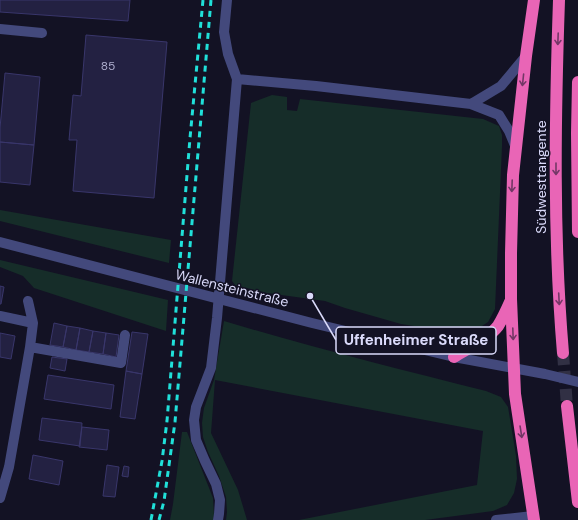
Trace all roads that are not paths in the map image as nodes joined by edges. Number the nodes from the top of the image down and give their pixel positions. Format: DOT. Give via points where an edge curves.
graph roads {
  1 [pos="227,0"];
  2 [pos="534,0"];
  3 [pos="560,0"];
  4 [pos="0,29"];
  5 [pos="42,33"];
  6 [pos="526,56"];
  7 [pos="237,79"];
  8 [pos="578,82"];
  9 [pos="472,104"];
  10 [pos="516,148"];
  11 [pos="578,232"];
  12 [pos="0,242"];
  13 [pos="511,299"];
  14 [pos="28,301"];
  15 [pos="0,316"];
  16 [pos="33,323"];
  17 [pos="125,335"];
  18 [pos="30,347"];
  19 [pos="563,353"];
  20 [pos="454,357"];
  21 [pos="514,368"];
  22 [pos="578,382"];
  23 [pos="567,406"];
  24 [pos="0,498"];
  25 [pos="578,502"];
  26 [pos="534,518"];
  27 [pos="218,520"];
  28 [pos="496,520"];
  1 -- 7 [label="street" via="224,32 228,54"];
  2 -- 6 [label="highway"];
  3 -- 19 [label="highway, Südwesttangente, one-way" via="556,205"];
  4 -- 5 [label="street"];
  6 -- 9 [label="street" via="501,86"];
  6 -- 10 [label="highway, one-way"];
  7 -- 9 [label="street, Südwesttangente"];
  7 -- 27 [label="street" via="211,368 196,407 194,420 196,440 216,484 220,500"];
  8 -- 11 [label="highway"];
  9 -- 10 [label="street, Südwesttangente" via="499,115"];
  10 -- 13 [label="highway, one-way" via="513,175"];
  12 -- 20 [label="street, Wallensteinstraße" via="252,308"];
  13 -- 20 [label="highway" via="497,326"];
  13 -- 21 [label="highway, one-way"];
  14 -- 16 [label="street"];
  15 -- 16 [label="street"];
  16 -- 18 [label="street"];
  17 -- 18 [label="street" via="121,363"];
  18 -- 24 [label="street" via="9,467"];
  20 -- 21 [label="street, Wallensteinstraße"];
  21 -- 22 [label="street, Wallensteinstraße"];
  21 -- 26 [label="highway, one-way" via="515,394"];
  23 -- 25 [label="highway"];
  26 -- 28 [label="street"];
}
